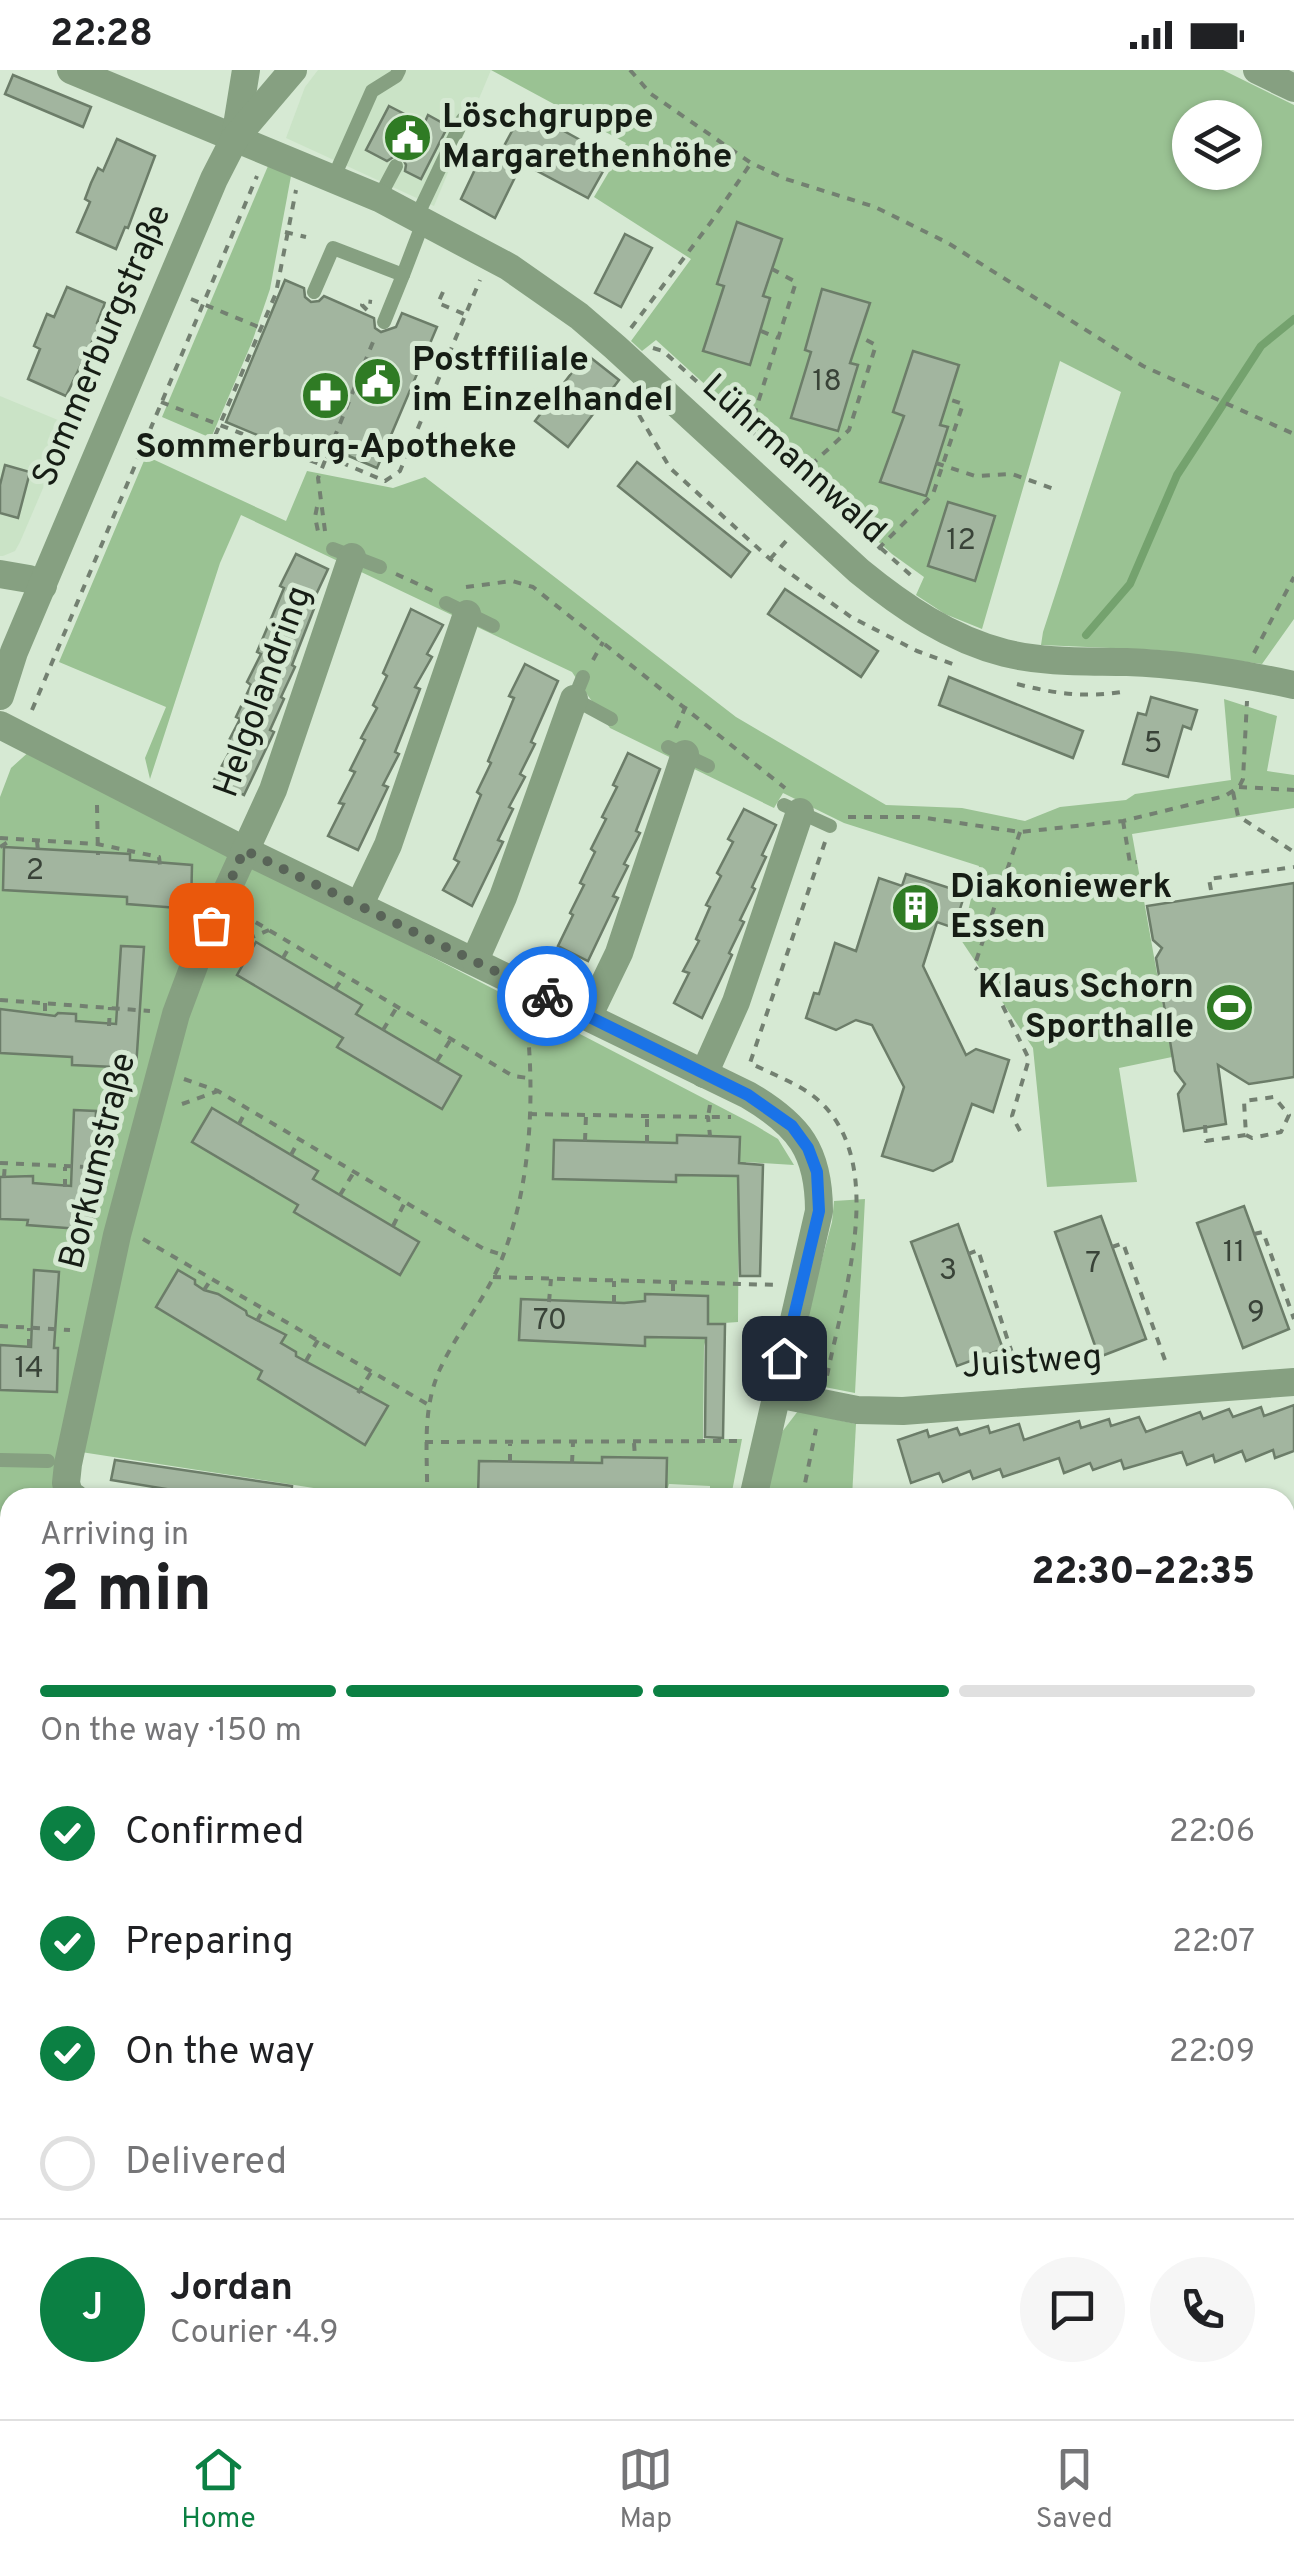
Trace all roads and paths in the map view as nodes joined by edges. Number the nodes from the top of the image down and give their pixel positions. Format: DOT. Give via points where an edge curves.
graph roads {
  1 [pos="71,70"];
  2 [pos="246,70"];
  3 [pos="293,70"];
  4 [pos="400,70"];
  5 [pos="630,70"];
  6 [pos="1256,70"];
  7 [pos="1294,88"];
  8 [pos="462,119"];
  9 [pos="235,138"];
  10 [pos="268,150"];
  11 [pos="751,163"];
  12 [pos="396,166"];
  13 [pos="333,179"];
  14 [pos="296,188"];
  15 [pos="379,198"];
  16 [pos="420,218"];
  17 [pos="285,232"];
  18 [pos="306,236"];
  19 [pos="491,257"];
  20 [pos="204,258"];
  21 [pos="220,265"];
  22 [pos="772,269"];
  23 [pos="403,275"];
  24 [pos="314,292"];
  25 [pos="442,292"];
  26 [pos="188,298"];
  27 [pos="204,304"];
  28 [pos="464,314"];
  29 [pos="382,323"];
  30 [pos="261,328"];
  31 [pos="760,331"];
  32 [pos="859,336"];
  33 [pos="778,338"];
  34 [pos="615,347"];
  35 [pos="848,398"];
  36 [pos="948,399"];
  37 [pos="860,401"];
  38 [pos="161,402"];
  39 [pos="221,423"];
  40 [pos="1294,434"];
  41 [pos="209,450"];
  42 [pos="326,456"];
  43 [pos="936,463"];
  44 [pos="322,465"];
  45 [pos="743,465"];
  46 [pos="944,466"];
  47 [pos="799,476"];
  48 [pos="1054,489"];
  49 [pos="319,502"];
  50 [pos="325,532"];
  51 [pos="337,549"];
  52 [pos="380,567"];
  53 [pos="859,572"];
  54 [pos="0,574"];
  55 [pos="1294,577"];
  56 [pos="43,586"];
  57 [pos="450,600"];
  58 [pos="493,626"];
  59 [pos="604,641"];
  60 [pos="1248,675"];
  61 [pos="1294,685"];
  62 [pos="578,688"];
  63 [pos="0,696"];
  64 [pos="686,706"];
  65 [pos="30,715"];
  66 [pos="611,718"];
  67 [pos="0,725"];
  68 [pos="687,756"];
  69 [pos="1240,787"];
  70 [pos="1294,790"];
  71 [pos="1233,792"];
  72 [pos="97,809"];
  73 [pos="792,809"];
  74 [pos="1124,821"];
  75 [pos="830,826"];
  76 [pos="1020,832"];
  77 [pos="0,838"];
  78 [pos="11,840"];
  79 [pos="37,841"];
  80 [pos="98,844"];
  81 [pos="0,847"];
  82 [pos="244,850"];
  83 [pos="38,851"];
  84 [pos="1294,852"];
  85 [pos="98,855"];
  86 [pos="1137,862"];
  87 [pos="160,865"];
  88 [pos="1294,867"];
  89 [pos="1211,890"];
  90 [pos="221,902"];
  91 [pos="360,906"];
  92 [pos="291,944"];
  93 [pos="283,958"];
  94 [pos="475,960"];
  95 [pos="344,976"];
  96 [pos="522,984"];
  97 [pos="335,989"];
  98 [pos="0,1000"];
  99 [pos="45,1003"];
  100 [pos="110,1007"];
  101 [pos="397,1007"];
  102 [pos="176,1014"];
  103 [pos="45,1015"];
  104 [pos="588,1016"];
  105 [pos="109,1026"];
  106 [pos="383,1030"];
  107 [pos="451,1039"];
  108 [pos="437,1061"];
  109 [pos="160,1072"];
  110 [pos="529,1078"];
  111 [pos="707,1087"];
  112 [pos="218,1091"];
  113 [pos="182,1104"];
  114 [pos="247,1109"];
  115 [pos="529,1114"];
  116 [pos="586,1115"];
  117 [pos="647,1116"];
  118 [pos="708,1117"];
  119 [pos="239,1124"];
  120 [pos="1205,1125"];
  121 [pos="1020,1131"];
  122 [pos="1246,1135"];
  123 [pos="710,1136"];
  124 [pos="299,1140"];
  125 [pos="585,1141"];
  126 [pos="646,1143"];
  127 [pos="290,1155"];
  128 [pos="2,1163"];
  129 [pos="65,1167"];
  130 [pos="134,1169"];
  131 [pos="354,1172"];
  132 [pos="4,1177"];
  133 [pos="65,1188"];
  134 [pos="340,1194"];
  135 [pos="405,1202"];
  136 [pos="392,1226"];
  137 [pos="117,1234"];
  138 [pos="1254,1234"];
  139 [pos="1112,1247"];
  140 [pos="968,1254"];
  141 [pos="504,1256"];
  142 [pos="494,1277"];
  143 [pos="212,1278"];
  144 [pos="551,1278"];
  145 [pos="614,1281"];
  146 [pos="673,1283"];
  147 [pos="800,1285"];
  148 [pos="204,1290"];
  149 [pos="1285,1293"];
  150 [pos="674,1296"];
  151 [pos="1276,1296"];
  152 [pos="550,1302"];
  153 [pos="614,1303"];
  154 [pos="1144,1303"];
  155 [pos="1134,1306"];
  156 [pos="264,1308"];
  157 [pos="1000,1311"];
  158 [pos="990,1314"];
  159 [pos="1294,1319"];
  160 [pos="257,1320"];
  161 [pos="0,1326"];
  162 [pos="30,1328"];
  163 [pos="95,1331"];
  164 [pos="318,1340"];
  165 [pos="29,1347"];
  166 [pos="306,1361"];
  167 [pos="1166,1363"];
  168 [pos="372,1371"];
  169 [pos="1019,1374"];
  170 [pos="1294,1382"];
  171 [pos="358,1393"];
  172 [pos="776,1394"];
  173 [pos="428,1406"];
  174 [pos="766,1441"];
  175 [pos="425,1442"];
  176 [pos="634,1443"];
  177 [pos="510,1444"];
  178 [pos="573,1444"];
  179 [pos="636,1458"];
  180 [pos="0,1460"];
  181 [pos="48,1462"];
  182 [pos="510,1462"];
  183 [pos="572,1463"];
  184 [pos="68,1488"];
  185 [pos="427,1488"];
  186 [pos="755,1488"];
  1 -- 9 [label="street, Lührmannwald"];
  2 -- 9 [label="street, Sommerburgstraße"];
  3 -- 9 [label="street, Sommerburgstraße"];
  4 -- 13 [label="lane" via="372,91"];
  5 -- 11 [label="path" via="652,94"];
  6 -- 7 [label="street"];
  8 -- 16 [label="lane"];
  9 -- 10 [label="street, Lührmannwald"];
  9 -- 56 [label="street, Sommerburgstraße"];
  10 -- 13 [label="street, Lührmannwald"];
  10 -- 21 [label="path"];
  11 -- 34 [label="path"];
  11 -- 40 [label="path" via="931,234 1142,366"];
  12 -- 15 [label="lane"];
  13 -- 15 [label="street, Lührmannwald"];
  14 -- 17 [label="path"];
  15 -- 16 [label="street, Lührmannwald"];
  16 -- 19 [label="street, Lührmannwald"];
  16 -- 23 [label="lane"];
  17 -- 18 [label="path"];
  17 -- 30 [label="path" via="276,293"];
  19 -- 28 [label="path"];
  19 -- 34 [label="street, Lührmannwald"];
  20 -- 21 [label="path"];
  21 -- 27 [label="path"];
  22 -- 33 [label="path" via="796,282"];
  23 -- 24 [label="lane" via="363,267 333,248"];
  23 -- 29 [label="lane"];
  25 -- 28 [label="path" via="438,303"];
  26 -- 27 [label="path"];
  27 -- 30 [label="path"];
  27 -- 38 [label="path"];
  28 -- 42 [label="path" via="400,471 385,481"];
  29 -- 42 [label="path"];
  30 -- 39 [label="path"];
  31 -- 33 [label="path"];
  32 -- 37 [label="path" via="876,345"];
  33 -- 45 [label="path"];
  34 -- 45 [label="street, Lührmannwald"];
  35 -- 37 [label="path"];
  36 -- 46 [label="path" via="964,404"];
  37 -- 47 [label="path" via="849,430"];
  38 -- 39 [label="path"];
  38 -- 65 [label="path"];
  39 -- 41 [label="path"];
  39 -- 44 [label="path"];
  42 -- 44 [label="path"];
  43 -- 46 [label="path"];
  44 -- 49 [label="path"];
  45 -- 53 [label="street, Lührmannwald"];
  46 -- 48 [label="path" via="974,476 1012,474"];
  46 -- 53 [label="path" via="933,494"];
  49 -- 50 [label="path"];
  49 -- 51 [label="path" via="317,535"];
  51 -- 52 [label="lane"];
  51 -- 82 [label="street, Helgolandring" via="273,790"];
  52 -- 57 [label="path"];
  53 -- 60 [label="street, Lührmannwald" via="932,624 1004,653"];
  54 -- 56 [label="street"];
  55 -- 60 [label="path"];
  56 -- 63 [label="street, Sommerburgstraße"];
  57 -- 58 [label="lane"];
  57 -- 59 [label="path" via="522,582"];
  57 -- 91 [label="street" via="388,845"];
  59 -- 62 [label="path"];
  59 -- 64 [label="path"];
  60 -- 61 [label="street, Lührmannwald"];
  60 -- 69 [label="path"];
  62 -- 66 [label="lane"];
  62 -- 94 [label="street"];
  64 -- 68 [label="path"];
  64 -- 73 [label="path" via="788,791"];
  67 -- 82 [label="street, Helgolandring"];
  68 -- 104 [label="street" via="620,953"];
  69 -- 70 [label="path"];
  69 -- 71 [label="path"];
  71 -- 74 [label="path"];
  71 -- 84 [label="path" via="1238,816"];
  72 -- 80 [label="path"];
  73 -- 75 [label="lane"];
  73 -- 111 [label="street"];
  74 -- 76 [label="path"];
  74 -- 86 [label="path" via="1130,864"];
  75 -- 76 [label="path" via="838,817 920,817"];
  76 -- 121 [label="path" via="974,968 989,978 1030,1059 1012,1116"];
  77 -- 78 [label="path"];
  78 -- 79 [label="path"];
  78 -- 81 [label="path"];
  79 -- 80 [label="path"];
  79 -- 83 [label="path"];
  80 -- 85 [label="path"];
  80 -- 87 [label="path" via="159,857"];
  82 -- 90 [label="street, Borkumstraße"];
  82 -- 91 [label="street, Helgolandring"];
  88 -- 89 [label="path" via="1208,880"];
  90 -- 92 [label="path"];
  90 -- 102 [label="street, Borkumstraße"];
  91 -- 94 [label="street, Helgolandring"];
  92 -- 93 [label="path"];
  92 -- 95 [label="path"];
  94 -- 96 [label="street, Helgolandring"];
  95 -- 97 [label="path"];
  95 -- 101 [label="path"];
  96 -- 104 [label="street, Helgolandring"];
  96 -- 110 [label="path"];
  98 -- 99 [label="path"];
  99 -- 100 [label="path"];
  99 -- 103 [label="path"];
  100 -- 102 [label="path"];
  100 -- 105 [label="path"];
  101 -- 106 [label="path"];
  101 -- 107 [label="path"];
  102 -- 109 [label="street, Borkumstraße"];
  104 -- 111 [label="street, Helgolandring"];
  107 -- 108 [label="path"];
  107 -- 110 [label="path" via="513,1076"];
  109 -- 112 [label="path"];
  109 -- 130 [label="street, Borkumstraße"];
  110 -- 115 [label="path"];
  111 -- 118 [label="path"];
  111 -- 147 [label="street, Helgolandring" via="774,1110 808,1148 819,1211"];
  112 -- 113 [label="path"];
  112 -- 114 [label="path"];
  114 -- 119 [label="path"];
  114 -- 124 [label="path"];
  115 -- 116 [label="path"];
  115 -- 141 [label="path" via="518,1207"];
  116 -- 117 [label="path"];
  116 -- 125 [label="path"];
  117 -- 118 [label="path"];
  117 -- 126 [label="path"];
  118 -- 123 [label="path"];
  120 -- 122 [label="path" via="1206,1141"];
  122 -- 122 [label="path" via="1244,1101 1274,1097 1289,1115 1281,1132"];
  124 -- 127 [label="path"];
  124 -- 131 [label="path"];
  128 -- 129 [label="path"];
  128 -- 132 [label="path"];
  129 -- 130 [label="path"];
  129 -- 133 [label="path"];
  130 -- 137 [label="street, Borkumstraße"];
  131 -- 134 [label="path"];
  131 -- 135 [label="path"];
  135 -- 136 [label="path"];
  135 -- 141 [label="path"];
  137 -- 143 [label="path" via="145,1240"];
  137 -- 163 [label="street, Borkumstraße"];
  138 -- 149 [label="path" via="1263,1232"];
  139 -- 154 [label="path" via="1122,1243"];
  140 -- 157 [label="path" via="978,1250"];
  141 -- 142 [label="path"];
  142 -- 144 [label="path"];
  142 -- 173 [label="path" via="440,1370"];
  143 -- 148 [label="path"];
  143 -- 156 [label="path"];
  144 -- 145 [label="path"];
  144 -- 152 [label="path"];
  145 -- 146 [label="path"];
  145 -- 153 [label="path"];
  146 -- 147 [label="path"];
  146 -- 150 [label="path"];
  147 -- 172 [label="street, Helgolandring"];
  149 -- 151 [label="path"];
  149 -- 159 [label="path"];
  154 -- 155 [label="path"];
  154 -- 167 [label="path"];
  156 -- 160 [label="path"];
  156 -- 164 [label="path"];
  157 -- 158 [label="path"];
  157 -- 169 [label="path"];
  161 -- 162 [label="path"];
  162 -- 163 [label="path"];
  162 -- 165 [label="path"];
  163 -- 184 [label="street, Borkumstraße"];
  164 -- 166 [label="path"];
  164 -- 168 [label="path"];
  168 -- 171 [label="path"];
  168 -- 173 [label="path"];
  170 -- 172 [label="street, Juistweg" via="902,1411 857,1410"];
  172 -- 174 [label="street, Helgolandring"];
  173 -- 175 [label="path"];
  174 -- 176 [label="path"];
  174 -- 186 [label="street, Helgolandring"];
  175 -- 177 [label="path"];
  175 -- 185 [label="path"];
  176 -- 178 [label="path"];
  176 -- 179 [label="path"];
  177 -- 178 [label="path"];
  177 -- 182 [label="path"];
  178 -- 183 [label="path"];
  180 -- 181 [label="lane"];
}
